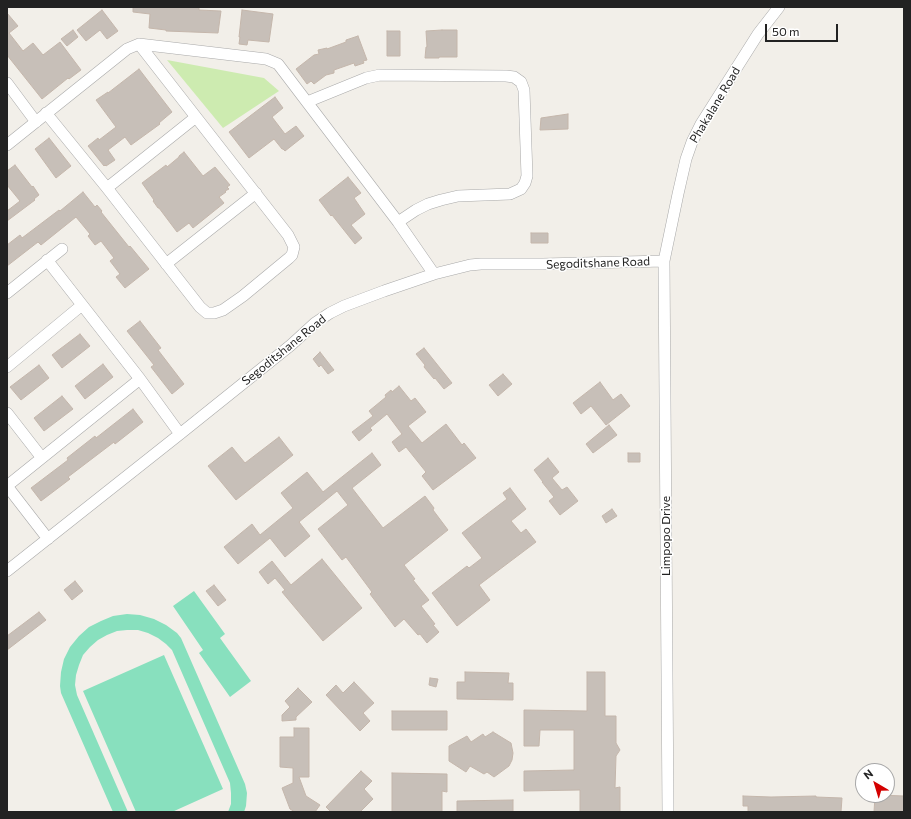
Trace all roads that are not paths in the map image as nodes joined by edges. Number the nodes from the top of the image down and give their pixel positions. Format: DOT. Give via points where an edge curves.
graph roads {
  1 [pos="779,7"];
  2 [pos="139,44"];
  3 [pos="7,84"];
  4 [pos="307,102"];
  5 [pos="46,113"];
  6 [pos="196,117"];
  7 [pos="36,122"];
  8 [pos="7,145"];
  9 [pos="107,188"];
  10 [pos="256,193"];
  11 [pos="398,222"];
  12 [pos="62,249"];
  13 [pos="48,260"];
  14 [pos="664,261"];
  15 [pos="166,264"];
  16 [pos="434,274"];
  17 [pos="7,293"];
  18 [pos="82,304"];
  19 [pos="7,367"];
  20 [pos="140,379"];
  21 [pos="7,413"];
  22 [pos="180,434"];
  23 [pos="42,458"];
  24 [pos="7,486"];
  25 [pos="48,538"];
  26 [pos="7,571"];
  27 [pos="668,812"];
  1 -- 14 [label="street, Phakalane Road" via="758,34 700,124 686,159"];
  2 -- 4 [label="street" via="266,60 278,64"];
  2 -- 5 [label="street" via="127,48"];
  2 -- 6 [label="street"];
  3 -- 7 [label="street"];
  4 -- 11 [label="street"];
  4 -- 11 [label="street" via="380,74 506,76 514,77 521,82 524,90 527,176 521,189 510,194 458,196 441,200 416,210"];
  5 -- 7 [label="street"];
  5 -- 9 [label="street"];
  6 -- 9 [label="street"];
  6 -- 10 [label="street"];
  7 -- 8 [label="street"];
  9 -- 15 [label="street"];
  10 -- 15 [label="street"];
  10 -- 15 [label="street" via="294,247 289,258 243,296 222,310 207,313"];
  11 -- 16 [label="street"];
  12 -- 13 [label="street"];
  13 -- 17 [label="street"];
  13 -- 18 [label="street"];
  14 -- 16 [label="street, Segoditshane Road" via="481,264"];
  14 -- 27 [label="street, Limpopo Drive"];
  16 -- 22 [label="street, Segoditshane Road" via="344,306 321,318"];
  18 -- 19 [label="street"];
  18 -- 20 [label="street"];
  20 -- 22 [label="street"];
  20 -- 23 [label="street"];
  21 -- 23 [label="street"];
  22 -- 25 [label="street, Segoditshane Road"];
  23 -- 24 [label="street"];
  24 -- 25 [label="street"];
  25 -- 26 [label="street, Segoditshane Road"];
}
